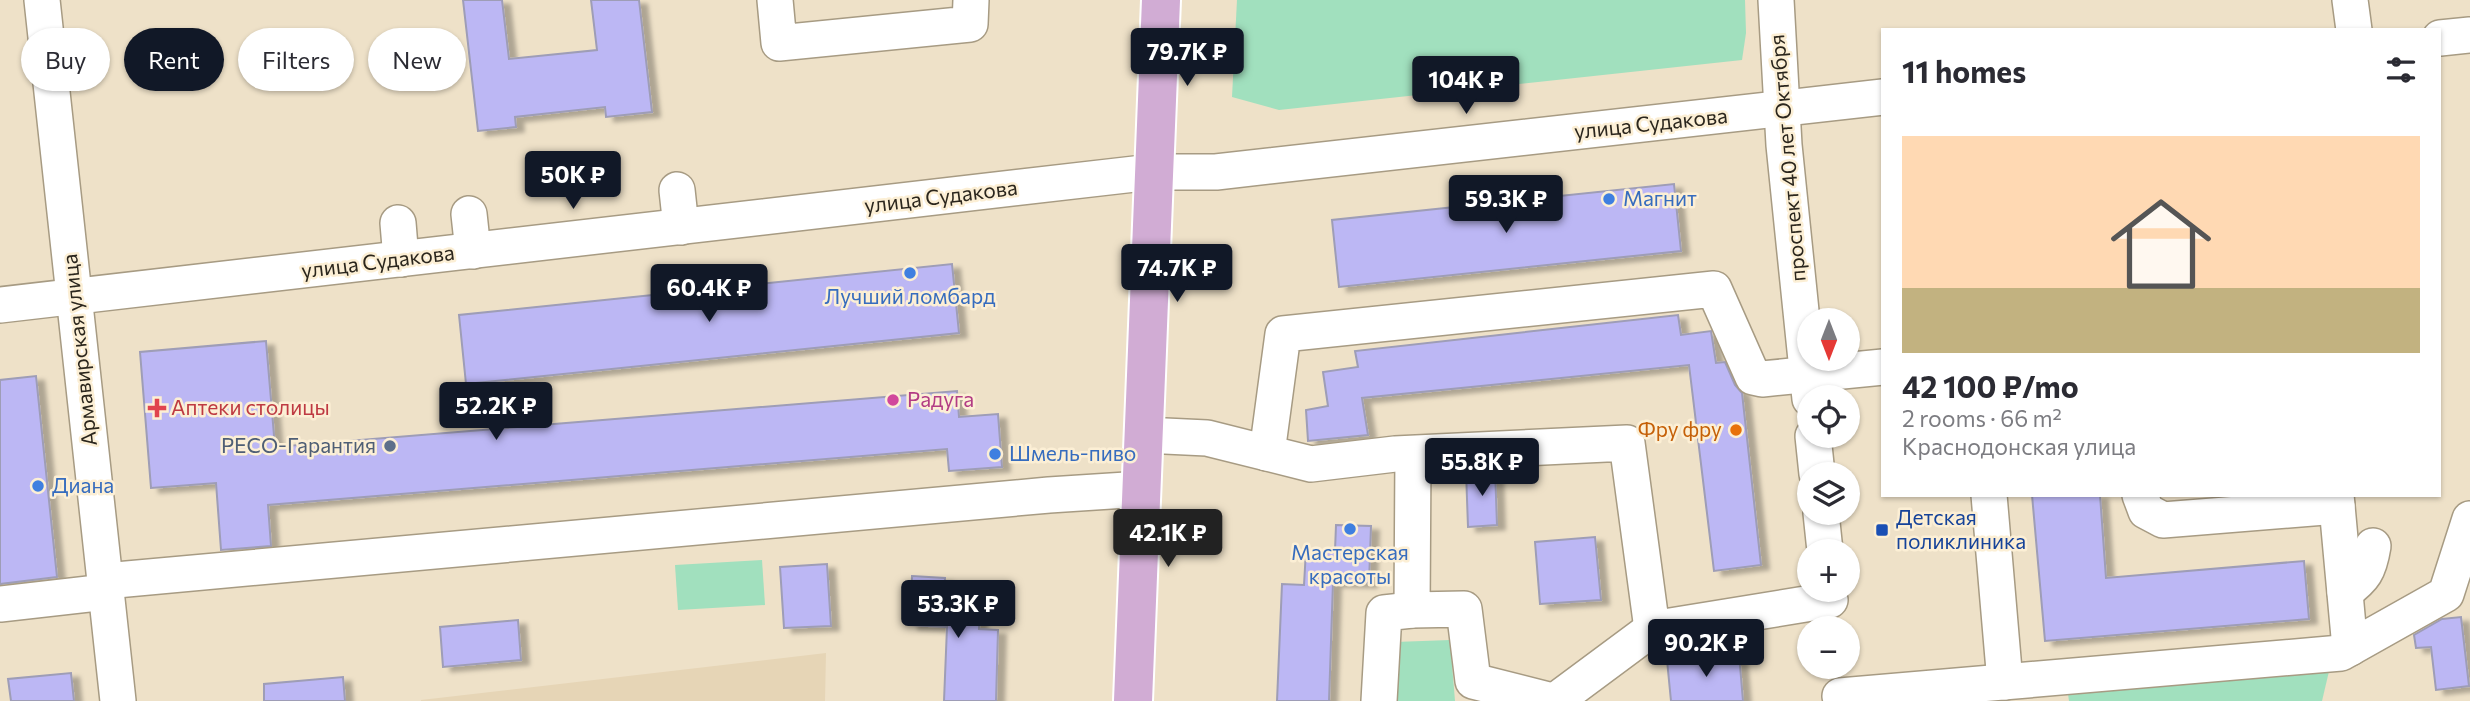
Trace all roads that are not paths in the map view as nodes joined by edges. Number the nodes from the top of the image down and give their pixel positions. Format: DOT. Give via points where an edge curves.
graph roads {
  1 [pos="43,0"];
  2 [pos="775,0"];
  3 [pos="971,0"];
  4 [pos="1161,0"];
  5 [pos="1776,0"];
  6 [pos="2350,0"];
  7 [pos="2354,28"];
  8 [pos="2470,35"];
  9 [pos="2441,38"];
  10 [pos="1881,97"];
  11 [pos="1783,108"];
  12 [pos="1152,172"];
  13 [pos="677,190"];
  14 [pos="469,214"];
  15 [pos="398,223"];
  16 [pos="681,227"];
  17 [pos="473,251"];
  18 [pos="401,259"];
  19 [pos="74,297"];
  20 [pos="0,305"];
  21 [pos="1881,368"];
  22 [pos="1797,385"];
  23 [pos="1808,385"];
  24 [pos="1816,385"];
  25 [pos="1144,435"];
  26 [pos="1267,453"];
  27 [pos="1413,454"];
  28 [pos="1142,489"];
  29 [pos="1989,497"];
  30 [pos="2141,497"];
  31 [pos="2337,501"];
  32 [pos="2470,519"];
  33 [pos="2372,546"];
  34 [pos="106,586"];
  35 [pos="2345,592"];
  36 [pos="0,604"];
  37 [pos="1830,606"];
  38 [pos="1412,610"];
  39 [pos="1652,628"];
  40 [pos="2350,648"];
  41 [pos="2005,682"];
  42 [pos="1839,688"];
  43 [pos="118,701"];
  44 [pos="1133,701"];
  45 [pos="1379,701"];
  46 [pos="1553,701"];
  1 -- 19 [label="street, Армавирская улица"];
  2 -- 3 [label="street" via="779,43 970,24"];
  4 -- 12 [label="main road"];
  5 -- 11 [label="street, проспект 40 лет Октября"];
  6 -- 7 [label="street"];
  8 -- 9 [label="street"];
  10 -- 11 [label="street, улица Судакова"];
  11 -- 12 [label="street, улица Судакова" via="1216,173"];
  11 -- 23 [label="street, проспект 40 лет Октября"];
  12 -- 16 [label="street, улица Судакова"];
  12 -- 25 [label="main road"];
  13 -- 16 [label="street"];
  14 -- 17 [label="street"];
  15 -- 18 [label="street"];
  16 -- 17 [label="street, улица Судакова"];
  17 -- 18 [label="street, улица Судакова"];
  18 -- 19 [label="street, улица Судакова"];
  19 -- 20 [label="street, улица Судакова"];
  19 -- 34 [label="street, Армавирская улица"];
  21 -- 24 [label="street"];
  22 -- 26 [label="street" via="1753,377 1714,289 1283,334"];
  25 -- 26 [label="street" via="1207,438"];
  25 -- 28 [label="main road"];
  26 -- 27 [label="street" via="1311,464"];
  27 -- 38 [label="street"];
  27 -- 39 [label="street" via="1627,443"];
  28 -- 34 [label="street"];
  28 -- 44 [label="main road"];
  29 -- 41 [label="street"];
  30 -- 31 [label="street" via="2146,511 2163,520"];
  31 -- 35 [label="street"];
  32 -- 40 [label="street" via="2446,594"];
  33 -- 35 [label="street" via="2366,573"];
  34 -- 36 [label="street"];
  34 -- 43 [label="street, Армавирская улица"];
  35 -- 40 [label="street"];
  37 -- 39 [label="street"];
  38 -- 45 [label="street" via="1384,613"];
  38 -- 46 [label="street" via="1464,608 1473,681"];
  39 -- 46 [label="street"];
  40 -- 41 [label="street" via="2341,653"];
  41 -- 42 [label="street"];
}
